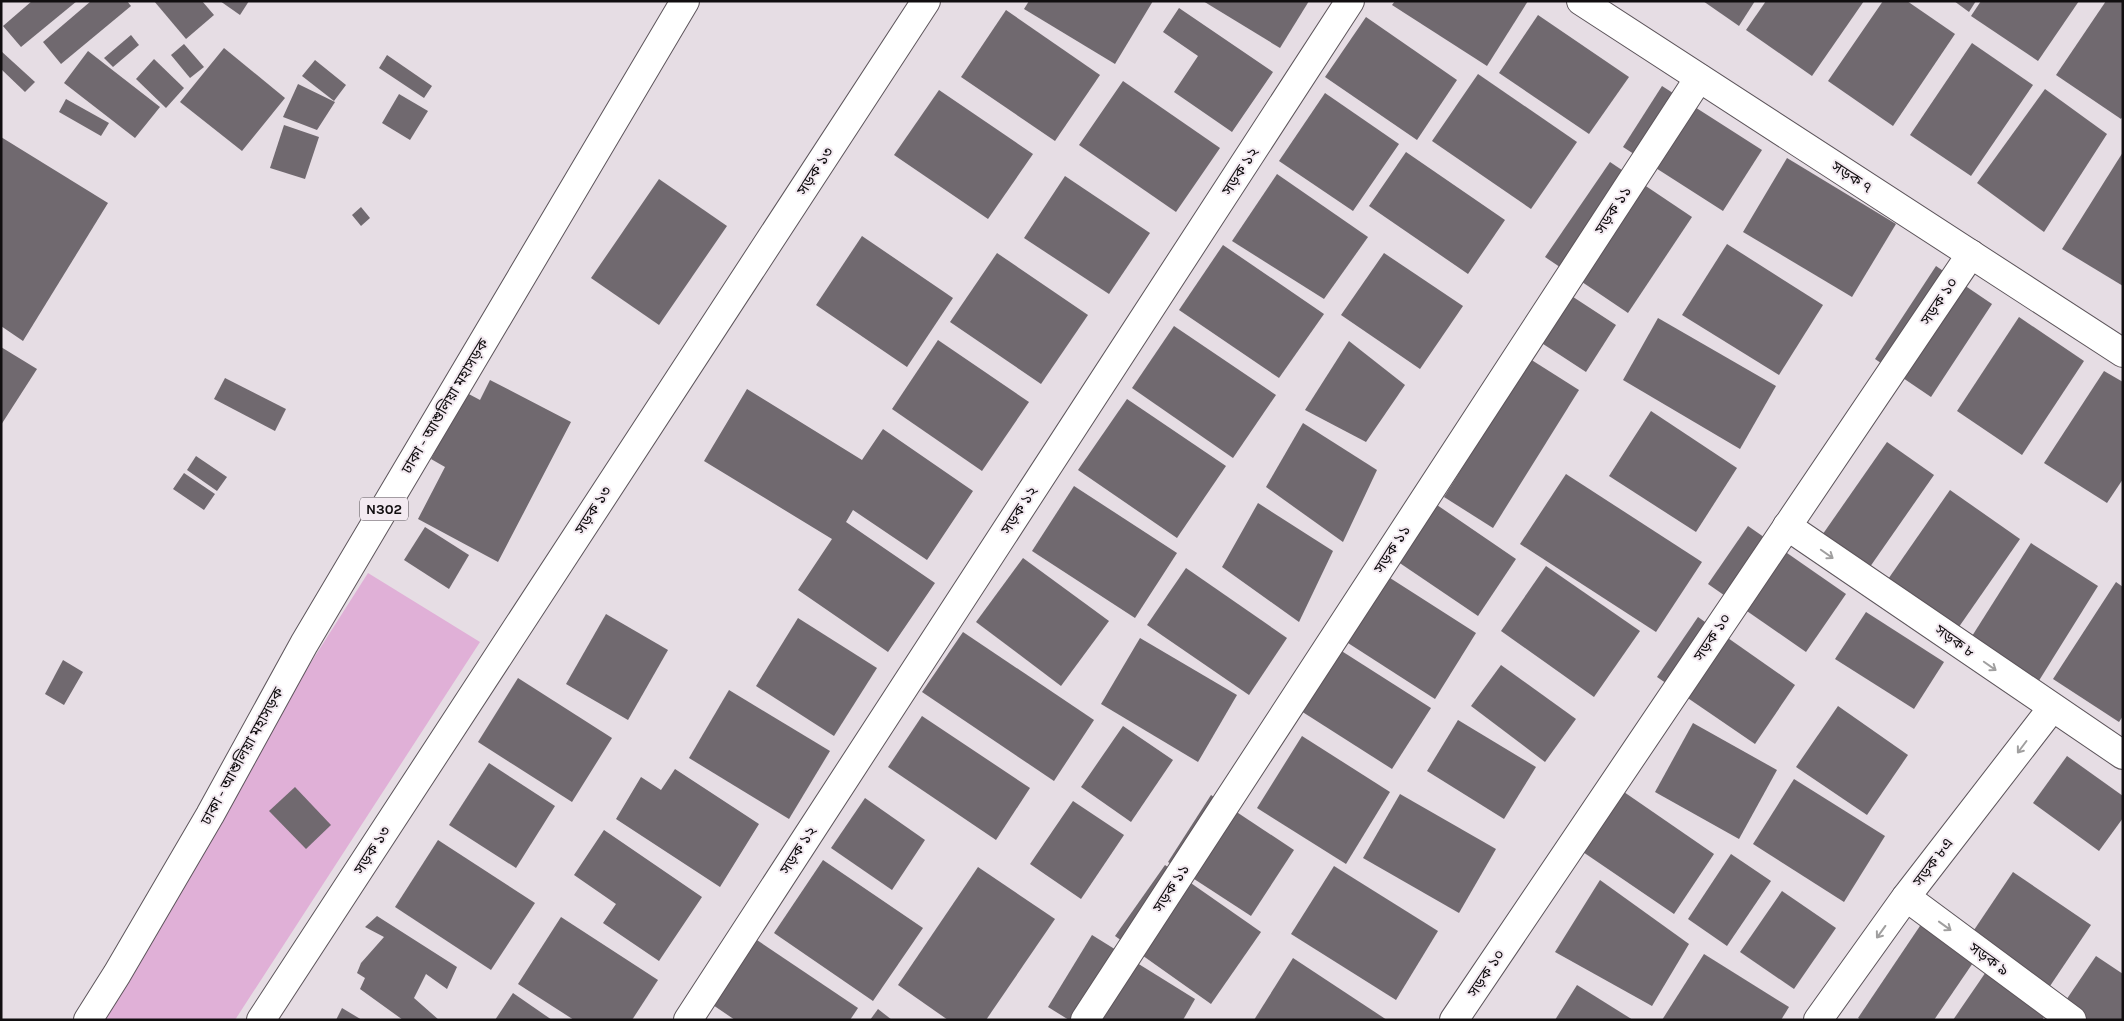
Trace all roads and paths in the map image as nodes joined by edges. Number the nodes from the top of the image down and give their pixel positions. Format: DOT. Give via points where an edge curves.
graph roads {
  1 [pos="685,1"];
  2 [pos="926,1"];
  3 [pos="1350,1"];
  4 [pos="1581,1"];
  5 [pos="1700,78"];
  6 [pos="1971,254"];
  7 [pos="2123,352"];
  8 [pos="1787,526"];
  9 [pos="2052,708"];
  10 [pos="2123,755"];
  11 [pos="1906,897"];
  12 [pos="88,1020"];
  13 [pos="261,1020"];
  14 [pos="688,1020"];
  15 [pos="1085,1020"];
  16 [pos="1454,1020"];
  17 [pos="1818,1020"];
  18 [pos="2072,1020"];
  1 -- 12 [label="main road, ঢাকা - আশুলিয়া মহাসড়ক / N302" via="304,644 210,815"];
  2 -- 13 [label="main road, সড়ক ১৩"];
  3 -- 14 [label="main road, সড়ক ১২"];
  4 -- 5 [label="main road, সড়ক ৭"];
  5 -- 6 [label="main road, সড়ক ৭"];
  5 -- 15 [label="main road, সড়ক ১১"];
  6 -- 7 [label="main road, সড়ক ৭"];
  6 -- 8 [label="main road, সড়ক ১০"];
  8 -- 9 [label="main road, সড়ক ৮, one-way"];
  8 -- 16 [label="main road, সড়ক ১০"];
  9 -- 10 [label="main road, সড়ক ৮"];
  9 -- 11 [label="main road, সড়ক ৮এ, one-way"];
  11 -- 17 [label="main road, সড়ক ৮এ, one-way"];
  11 -- 18 [label="main road, সড়ক ৯, one-way"];
}
